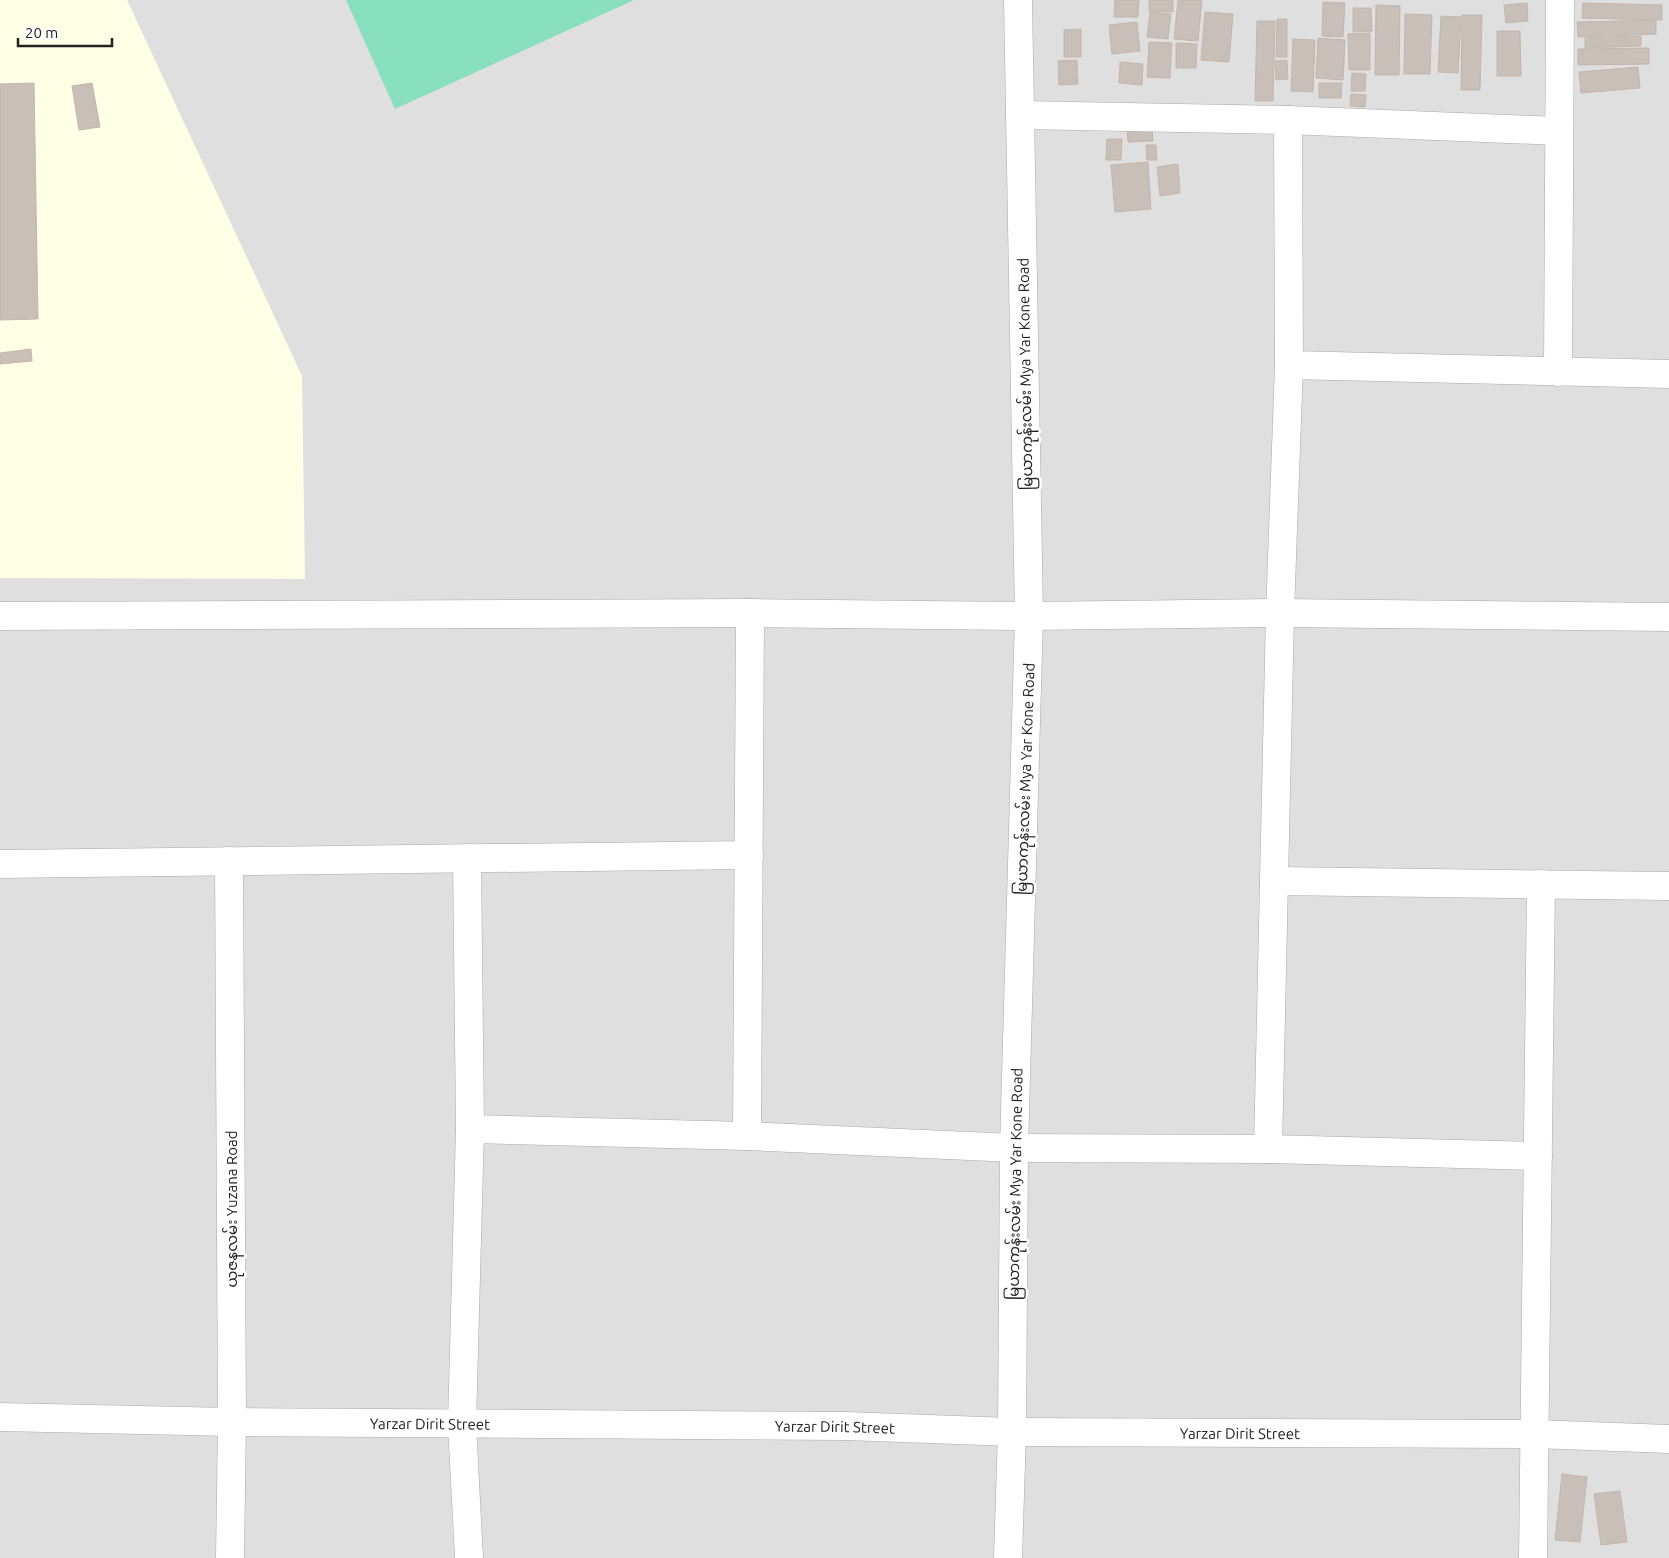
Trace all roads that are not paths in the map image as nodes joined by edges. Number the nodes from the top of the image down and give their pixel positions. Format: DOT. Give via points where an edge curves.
graph roads {
  1 [pos="1018,0"];
  2 [pos="1560,0"];
  3 [pos="1020,115"];
  4 [pos="1288,120"];
  5 [pos="1558,130"];
  6 [pos="1289,365"];
  7 [pos="1558,372"];
  8 [pos="1669,374"];
  9 [pos="750,612"];
  10 [pos="1280,614"];
  11 [pos="0,616"];
  12 [pos="1030,616"];
  13 [pos="1669,616"];
  14 [pos="749,854"];
  15 [pos="467,858"];
  16 [pos="229,861"];
  17 [pos="0,864"];
  18 [pos="1274,881"];
  19 [pos="1541,884"];
  20 [pos="1669,886"];
  21 [pos="470,1129"];
  22 [pos="747,1136"];
  23 [pos="1014,1148"];
  24 [pos="1268,1149"];
  25 [pos="1538,1156"];
  26 [pos="0,1417"];
  27 [pos="232,1422"];
  28 [pos="462,1424"];
  29 [pos="1012,1432"];
  30 [pos="1535,1434"];
  31 [pos="1669,1439"];
  32 [pos="230,1558"];
  33 [pos="469,1558"];
  34 [pos="1008,1558"];
  35 [pos="1534,1558"];
  1 -- 3 [label="street, မြယာကုန်းလမ်း Mya Yar Kone Road"];
  2 -- 5 [label="street"];
  3 -- 4 [label="street"];
  3 -- 12 [label="street, မြယာကုန်းလမ်း Mya Yar Kone Road"];
  4 -- 5 [label="street"];
  4 -- 6 [label="street"];
  5 -- 7 [label="street"];
  6 -- 7 [label="street"];
  6 -- 10 [label="street"];
  7 -- 8 [label="street"];
  9 -- 11 [label="street"];
  9 -- 12 [label="street"];
  9 -- 14 [label="street"];
  10 -- 12 [label="street"];
  10 -- 13 [label="street"];
  10 -- 18 [label="street"];
  12 -- 23 [label="street, မြယာကုန်းလမ်း Mya Yar Kone Road"];
  14 -- 15 [label="street"];
  14 -- 22 [label="street"];
  15 -- 16 [label="street"];
  15 -- 21 [label="street"];
  16 -- 17 [label="street"];
  16 -- 27 [label="street, ယုဇနလမ်း Yuzana Road"];
  18 -- 19 [label="street"];
  18 -- 24 [label="street"];
  19 -- 20 [label="street"];
  19 -- 25 [label="street"];
  21 -- 22 [label="street"];
  21 -- 28 [label="street"];
  22 -- 23 [label="street"];
  23 -- 24 [label="street"];
  23 -- 29 [label="street, မြယာကုန်းလမ်း Mya Yar Kone Road"];
  24 -- 25 [label="street"];
  25 -- 30 [label="street"];
  26 -- 27 [label="street, Yarzar Dirit Street"];
  27 -- 28 [label="street, Yarzar Dirit Street"];
  27 -- 32 [label="street, ယုဇနလမ်း Yuzana Road"];
  28 -- 29 [label="street, Yarzar Dirit Street" via="846,1426"];
  28 -- 33 [label="street"];
  29 -- 30 [label="street, Yarzar Dirit Street"];
  29 -- 34 [label="street, မြယာကုန်းလမ်း Mya Yar Kone Road"];
  30 -- 31 [label="street, Yarzar Dirit Street"];
  30 -- 35 [label="street"];
}
